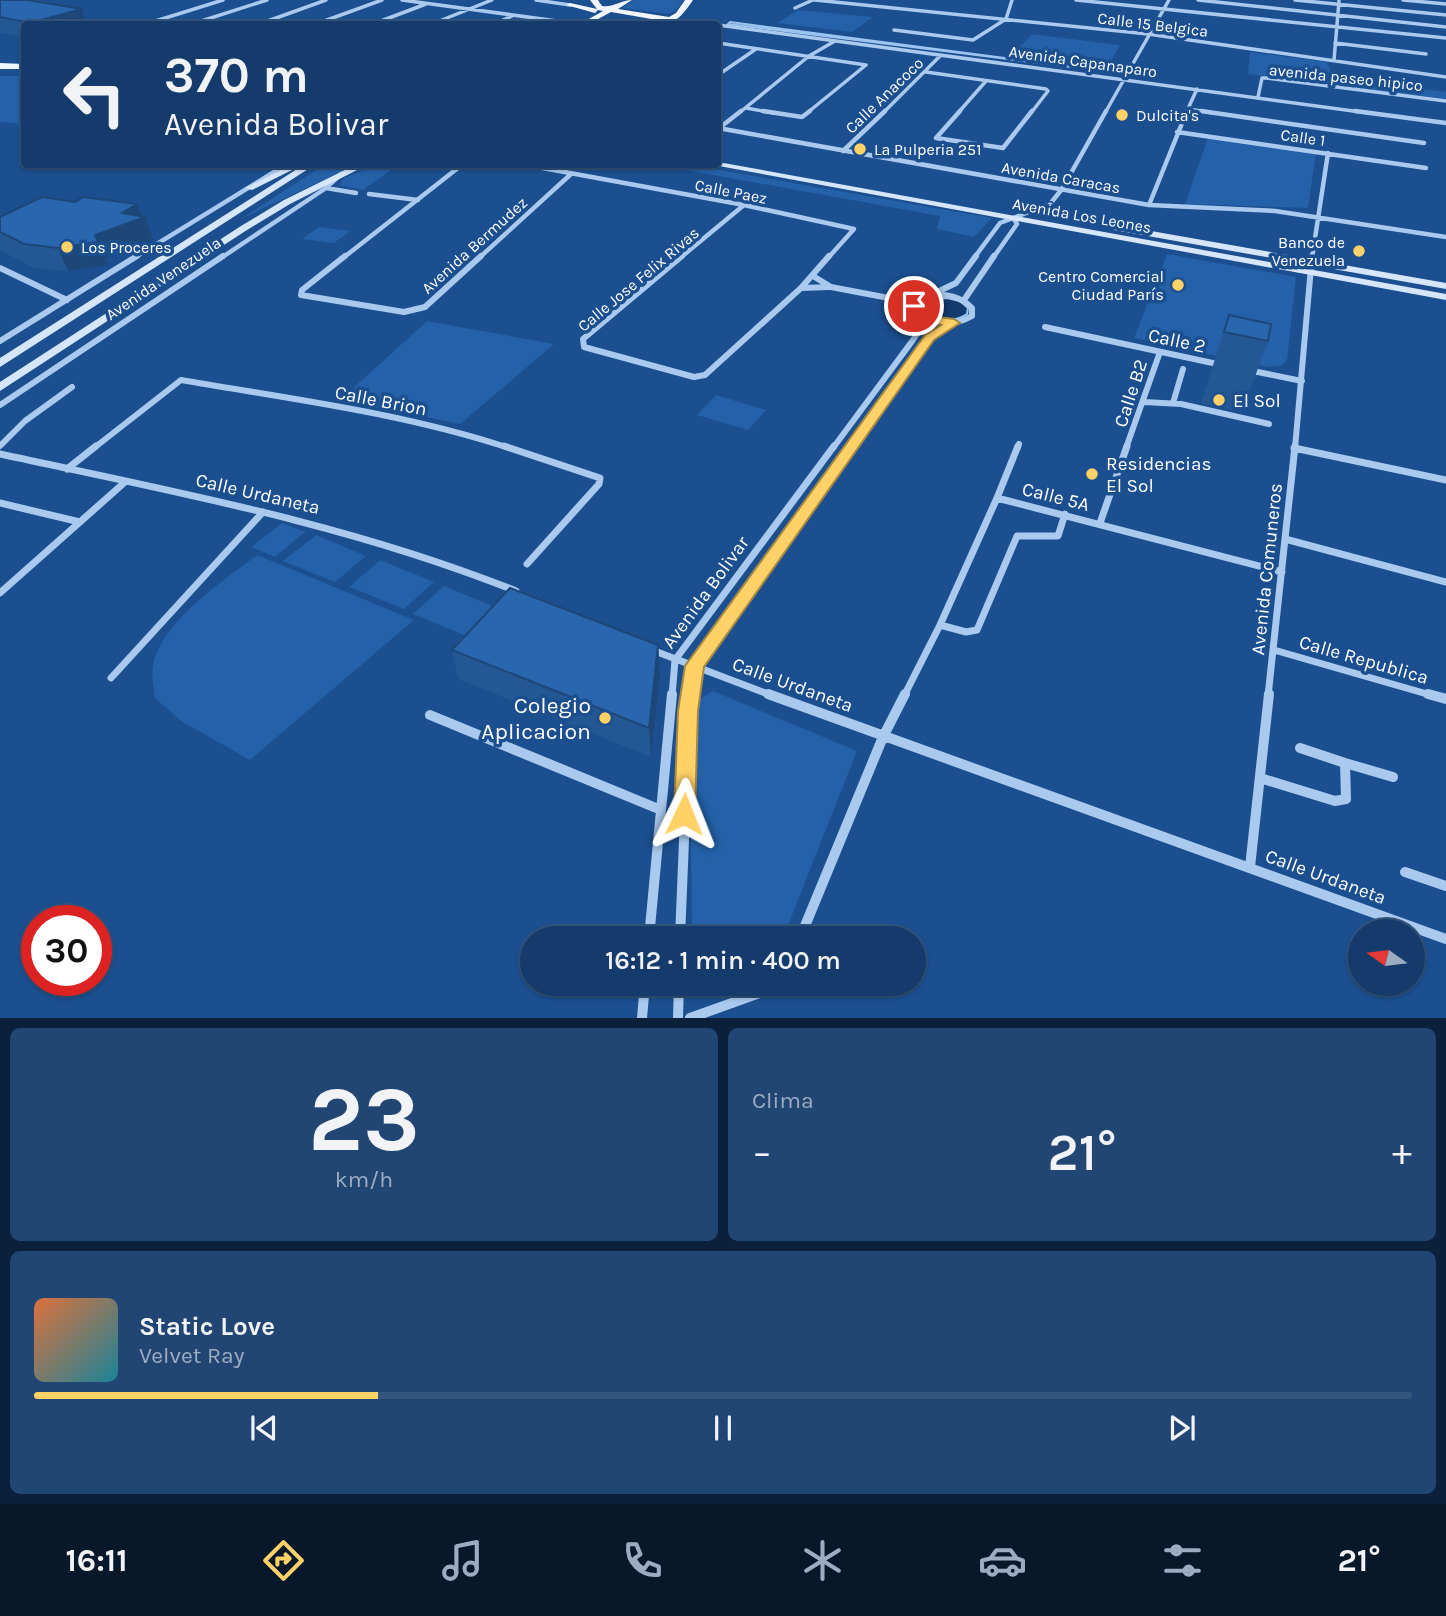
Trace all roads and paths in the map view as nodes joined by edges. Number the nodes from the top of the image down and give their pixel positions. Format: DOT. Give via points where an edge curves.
graph roads {
  1 [pos="223,0"];
  2 [pos="232,0"];
  3 [pos="267,0"];
  4 [pos="326,0"];
  5 [pos="382,0"];
  6 [pos="402,0"];
  7 [pos="492,0"];
  8 [pos="536,0"];
  9 [pos="586,0"];
  10 [pos="596,0"];
  11 [pos="628,0"];
  12 [pos="814,0"];
  13 [pos="1012,0"];
  14 [pos="1076,0"];
  15 [pos="1169,0"];
  16 [pos="1198,0"];
  17 [pos="1295,0"];
  18 [pos="1403,0"];
  19 [pos="831,1"];
  20 [pos="1339,2"];
  21 [pos="426,4"];
  22 [pos="687,4"];
  23 [pos="1446,4"];
  24 [pos="570,5"];
  25 [pos="794,8"];
  26 [pos="1163,9"];
  27 [pos="469,10"];
  28 [pos="612,10"];
  29 [pos="595,11"];
  30 [pos="636,14"];
  31 [pos="515,15"];
  32 [pos="1446,15"];
  33 [pos="1339,16"];
  34 [pos="1006,19"];
  35 [pos="156,21"];
  36 [pos="166,21"];
  37 [pos="201,21"];
  38 [pos="268,21"];
  39 [pos="324,21"];
  40 [pos="381,21"];
  41 [pos="440,21"];
  42 [pos="501,21"];
  43 [pos="549,21"];
  44 [pos="587,21"];
  45 [pos="588,21"];
  46 [pos="609,21"];
  47 [pos="662,21"];
  48 [pos="671,21"];
  49 [pos="688,21"];
  50 [pos="721,26"];
  51 [pos="1336,27"];
  52 [pos="1446,27"];
  53 [pos="894,30"];
  54 [pos="1148,34"];
  55 [pos="1446,38"];
  56 [pos="835,41"];
  57 [pos="721,43"];
  58 [pos="1335,43"];
  59 [pos="757,49"];
  60 [pos="1426,54"];
  61 [pos="941,55"];
  62 [pos="809,56"];
  63 [pos="1334,60"];
  64 [pos="0,68"];
  65 [pos="21,69"];
  66 [pos="926,72"];
  67 [pos="721,73"];
  68 [pos="1446,77"];
  69 [pos="1125,79"];
  70 [pos="986,81"];
  71 [pos="1197,89"];
  72 [pos="1258,97"];
  73 [pos="1446,101"];
  74 [pos="746,108"];
  75 [pos="1189,109"];
  76 [pos="1446,123"];
  77 [pos="721,127"];
  78 [pos="721,130"];
  79 [pos="1177,132"];
  80 [pos="1424,142"];
  81 [pos="843,151"];
  82 [pos="1328,153"];
  83 [pos="721,159"];
  84 [pos="721,166"];
  85 [pos="281,168"];
  86 [pos="292,168"];
  87 [pos="306,168"];
  88 [pos="355,168"];
  89 [pos="458,168"];
  90 [pos="541,168"];
  91 [pos="1426,168"];
  92 [pos="341,174"];
  93 [pos="571,174"];
  94 [pos="249,188"];
  95 [pos="326,188"];
  96 [pos="1062,189"];
  97 [pos="356,192"];
  98 [pos="369,194"];
  99 [pos="418,200"];
  100 [pos="744,205"];
  101 [pos="1149,205"];
  102 [pos="1028,213"];
  103 [pos="1320,217"];
  104 [pos="1014,219"];
  105 [pos="853,229"];
  106 [pos="1446,237"];
  107 [pos="1313,262"];
  108 [pos="0,268"];
  109 [pos="1310,273"];
  110 [pos="813,276"];
  111 [pos="1446,286"];
  112 [pos="831,287"];
  113 [pos="801,288"];
  114 [pos="931,295"];
  115 [pos="1446,297"];
  116 [pos="67,300"];
  117 [pos="964,300"];
  118 [pos="915,303"];
  119 [pos="921,316"];
  120 [pos="954,323"];
  121 [pos="1045,327"];
  122 [pos="0,341"];
  123 [pos="1160,352"];
  124 [pos="0,363"];
  125 [pos="1225,366"];
  126 [pos="1238,368"];
  127 [pos="1183,369"];
  128 [pos="1302,381"];
  129 [pos="0,387"];
  130 [pos="72,387"];
  131 [pos="1144,402"];
  132 [pos="1173,403"];
  133 [pos="0,405"];
  134 [pos="1269,424"];
  135 [pos="1019,444"];
  136 [pos="0,446"];
  137 [pos="1294,447"];
  138 [pos="0,454"];
  139 [pos="67,469"];
  140 [pos="1446,480"];
  141 [pos="125,482"];
  142 [pos="997,498"];
  143 [pos="0,503"];
  144 [pos="263,512"];
  145 [pos="1065,514"];
  146 [pos="80,522"];
  147 [pos="1100,523"];
  148 [pos="1285,539"];
  149 [pos="527,564"];
  150 [pos="1282,572"];
  151 [pos="1446,582"];
  152 [pos="0,593"];
  153 [pos="526,595"];
  154 [pos="940,625"];
  155 [pos="638,644"];
  156 [pos="1274,650"];
  157 [pos="675,660"];
  158 [pos="695,666"];
  159 [pos="111,678"];
  160 [pos="1446,699"];
  161 [pos="430,715"];
  162 [pos="883,737"];
  163 [pos="1300,748"];
  164 [pos="1345,763"];
  165 [pos="1393,777"];
  166 [pos="1260,778"];
  167 [pos="661,810"];
  168 [pos="1250,867"];
  169 [pos="1405,872"];
  170 [pos="1446,886"];
  171 [pos="650,926"];
  172 [pos="680,926"];
  173 [pos="805,926"];
  174 [pos="1446,939"];
  175 [pos="644,996"];
  176 [pos="679,996"];
  177 [pos="751,996"];
  178 [pos="642,1017"];
  179 [pos="678,1017"];
  180 [pos="690,1017"];
  1 -- 35 [label="street"];
  2 -- 36 [label="street"];
  3 -- 37 [label="street"];
  4 -- 38 [label="street"];
  5 -- 39 [label="street"];
  6 -- 21 [label="street"];
  7 -- 27 [label="street"];
  8 -- 24 [label="street"];
  9 -- 29 [label="main road"];
  10 -- 28 [label="main road" via="598,7"];
  11 -- 28 [label="main road"];
  12 -- 19 [label="street, Calle 15 Belgica"];
  12 -- 25 [label="street"];
  13 -- 34 [label="street"];
  14 -- 26 [label="street"];
  15 -- 26 [label="street"];
  16 -- 33 [label="street"];
  17 -- 20 [label="street"];
  18 -- 23 [label="street"];
  19 -- 34 [label="street, Calle 15 Belgica"];
  20 -- 32 [label="street"];
  20 -- 33 [label="street"];
  21 -- 27 [label="street"];
  21 -- 40 [label="street"];
  22 -- 48 [label="main road"];
  22 -- 49 [label="main road"];
  24 -- 29 [label="main road"];
  26 -- 51 [label="street"];
  26 -- 54 [label="street"];
  27 -- 31 [label="street"];
  27 -- 41 [label="street"];
  28 -- 30 [label="main road"];
  28 -- 45 [label="main road"];
  29 -- 44 [label="main road"];
  30 -- 46 [label="main road"];
  30 -- 47 [label="main road"];
  31 -- 42 [label="street"];
  31 -- 43 [label="street"];
  33 -- 51 [label="street"];
  33 -- 52 [label="street"];
  34 -- 53 [label="street" via="973,40"];
  34 -- 54 [label="street, Calle 15 Belgica"];
  50 -- 56 [label="street, Avenida Capanaparo"];
  51 -- 55 [label="street"];
  51 -- 58 [label="street"];
  54 -- 63 [label="street, Calle 15 Belgica"];
  54 -- 69 [label="street"];
  56 -- 61 [label="street, Avenida Capanaparo"];
  56 -- 62 [label="street"];
  57 -- 59 [label="street"];
  58 -- 60 [label="street"];
  58 -- 63 [label="street"];
  59 -- 62 [label="street"];
  59 -- 67 [label="street"];
  61 -- 66 [label="street, Calle Anacoco"];
  61 -- 69 [label="street, Avenida Capanaparo"];
  62 -- 74 [label="street"];
  62 -- 74 [label="street" via="866,65 804,116"];
  63 -- 68 [label="street, Calle 15 Belgica"];
  64 -- 65 [label="main road"];
  66 -- 70 [label="street"];
  66 -- 81 [label="street, Calle Anacoco"];
  69 -- 71 [label="street, Avenida Capanaparo"];
  69 -- 96 [label="street"];
  70 -- 70 [label="street" via="1048,92 1003,149 936,138"];
  71 -- 72 [label="street, Avenida Capanaparo"];
  71 -- 75 [label="street"];
  72 -- 73 [label="street, avenida paseo hipico" via="1264,78"];
  72 -- 76 [label="street, Avenida Capanaparo"];
  74 -- 77 [label="street"];
  75 -- 79 [label="street"];
  75 -- 80 [label="street"];
  78 -- 81 [label="street, Avenida Caracas"];
  79 -- 82 [label="street, Calle 1"];
  79 -- 101 [label="street"];
  81 -- 96 [label="street, Avenida Caracas"];
  82 -- 91 [label="street, Calle 1"];
  82 -- 103 [label="street, Avenida Comuneros"];
  83 -- 102 [label="street, Avenida Los Leones"];
  84 -- 104 [label="street, Avenida Los Leones"];
  85 -- 94 [label="street, Avenida Venezuela"];
  86 -- 94 [label="street"];
  87 -- 124 [label="street, Avenida Venezuela"];
  88 -- 92 [label="street, Avenida Venezuela"];
  89 -- 99 [label="street, Avenida Bermudez"];
  90 -- 93 [label="street, Calle Paez"];
  92 -- 95 [label="street, Avenida Venezuela"];
  92 -- 129 [label="street, Avenida Venezuela" via="244,228"];
  93 -- 99 [label="street, Avenida Bermudez" via="425,307 404,312 301,295"];
  93 -- 100 [label="street, Calle Paez"];
  94 -- 116 [label="street, Avenida Venezuela"];
  95 -- 97 [label="street"];
  95 -- 133 [label="street, Avenida Venezuela"];
  96 -- 101 [label="street, Avenida Caracas"];
  96 -- 102 [label="street" via="1050,204"];
  98 -- 99 [label="street"];
  100 -- 105 [label="street, Calle Paez"];
  100 -- 113 [label="street, Calle Jose Felix Rivas" via="583,339 584,347 700,377"];
  101 -- 103 [label="street, Avenida Caracas"];
  102 -- 104 [label="street"];
  102 -- 107 [label="street, Avenida Los Leones"];
  103 -- 106 [label="street, Avenida Caracas"];
  103 -- 107 [label="street, Avenida Comuneros"];
  104 -- 109 [label="street, Avenida Los Leones"];
  104 -- 114 [label="street" via="1000,223 956,283"];
  104 -- 117 [label="street, Avenida Bolivar" via="1017,225"];
  105 -- 110 [label="street, Calle Jose Felix Rivas"];
  107 -- 109 [label="street, Avenida Comuneros"];
  107 -- 111 [label="street, Avenida Los Leones"];
  108 -- 116 [label="street"];
  109 -- 115 [label="street, Avenida Los Leones"];
  109 -- 128 [label="street, Avenida Comuneros"];
  110 -- 112 [label="street"];
  110 -- 113 [label="street, Calle Jose Felix Rivas"];
  112 -- 113 [label="street"];
  112 -- 118 [label="street"];
  114 -- 117 [label="street"];
  114 -- 118 [label="street"];
  116 -- 122 [label="street, Avenida Venezuela"];
  117 -- 120 [label="street, Avenida Bolivar" via="972,308 972,316"];
  118 -- 119 [label="street"];
  119 -- 120 [label="street"];
  119 -- 157 [label="street, Avenida Bolivar" via="913,340"];
  120 -- 158 [label="street, Avenida Bolivar" via="929,337"];
  121 -- 123 [label="street, Calle 2"];
  123 -- 125 [label="street, Calle 2"];
  123 -- 131 [label="street, Calle B2"];
  126 -- 128 [label="street"];
  127 -- 132 [label="street"];
  128 -- 137 [label="street, Avenida Comuneros"];
  130 -- 136 [label="street"];
  131 -- 132 [label="street"];
  131 -- 147 [label="street, Calle B2"];
  132 -- 134 [label="street"];
  135 -- 142 [label="street"];
  137 -- 140 [label="street"];
  137 -- 148 [label="street, Avenida Comuneros"];
  138 -- 139 [label="street, Calle Urdaneta"];
  139 -- 141 [label="street, Calle Urdaneta"];
  139 -- 149 [label="street, Calle Brion" via="181,380 384,415 485,438 600,478"];
  141 -- 144 [label="street, Calle Urdaneta"];
  141 -- 146 [label="street"];
  142 -- 145 [label="street, Calle 5A"];
  142 -- 154 [label="street, Calle 5A"];
  143 -- 146 [label="street"];
  144 -- 153 [label="street, Calle Urdaneta" via="441,561"];
  144 -- 159 [label="street"];
  145 -- 147 [label="street, Calle 5A"];
  145 -- 154 [label="street" via="1058,536 1017,536 977,630"];
  146 -- 152 [label="street"];
  147 -- 150 [label="street, Calle 5A"];
  148 -- 150 [label="street, Avenida Comuneros"];
  148 -- 151 [label="street"];
  150 -- 156 [label="street, Avenida Comuneros"];
  154 -- 162 [label="street, Calle 5A"];
  155 -- 157 [label="street, Calle Urdaneta"];
  156 -- 160 [label="street, Calle Republica"];
  156 -- 166 [label="street, Avenida Comuneros"];
  157 -- 158 [label="street, Calle Urdaneta"];
  157 -- 167 [label="street, Avenida Bolivar"];
  158 -- 162 [label="street, Calle Urdaneta"];
  158 -- 172 [label="street, Avenida Bolivar" via="688,711"];
  161 -- 167 [label="street"];
  162 -- 168 [label="street, Calle Urdaneta"];
  162 -- 173 [label="street, Calle 5A"];
  163 -- 164 [label="street"];
  164 -- 165 [label="street"];
  164 -- 166 [label="street" via="1346,799 1342,802"];
  166 -- 168 [label="street, Avenida Comuneros"];
  167 -- 171 [label="street, Avenida Bolivar"];
  168 -- 174 [label="street, Calle Urdaneta"];
  169 -- 170 [label="street"];
  175 -- 178 [label="street"];
  176 -- 179 [label="street"];
  177 -- 180 [label="street"];
}
